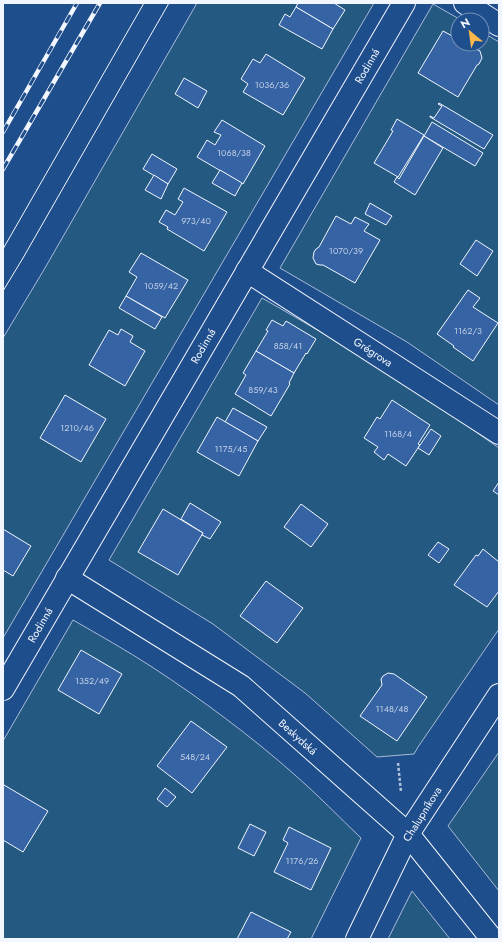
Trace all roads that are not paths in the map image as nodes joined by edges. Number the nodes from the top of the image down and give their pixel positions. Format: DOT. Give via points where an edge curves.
graph roads {
  1 [pos="404,3"];
  2 [pos="465,3"];
  3 [pos="499,25"];
  4 [pos="247,271"];
  5 [pos="499,432"];
  6 [pos="67,578"];
  7 [pos="3,689"];
  8 [pos="499,695"];
  9 [pos="408,834"];
  10 [pos="357,939"];
  11 [pos="492,939"];
  1 -- 4 [label="street, Rodinná"];
  2 -- 3 [label="street"];
  4 -- 5 [label="street, Grégrova"];
  4 -- 6 [label="street, Rodinná"];
  6 -- 7 [label="street, Rodinná"];
  6 -- 9 [label="street, Beskydská" via="241,686"];
  8 -- 9 [label="street, Chalupníkova"];
  9 -- 10 [label="street, Chalupníkova"];
  9 -- 11 [label="street, Beskydská"];
}
